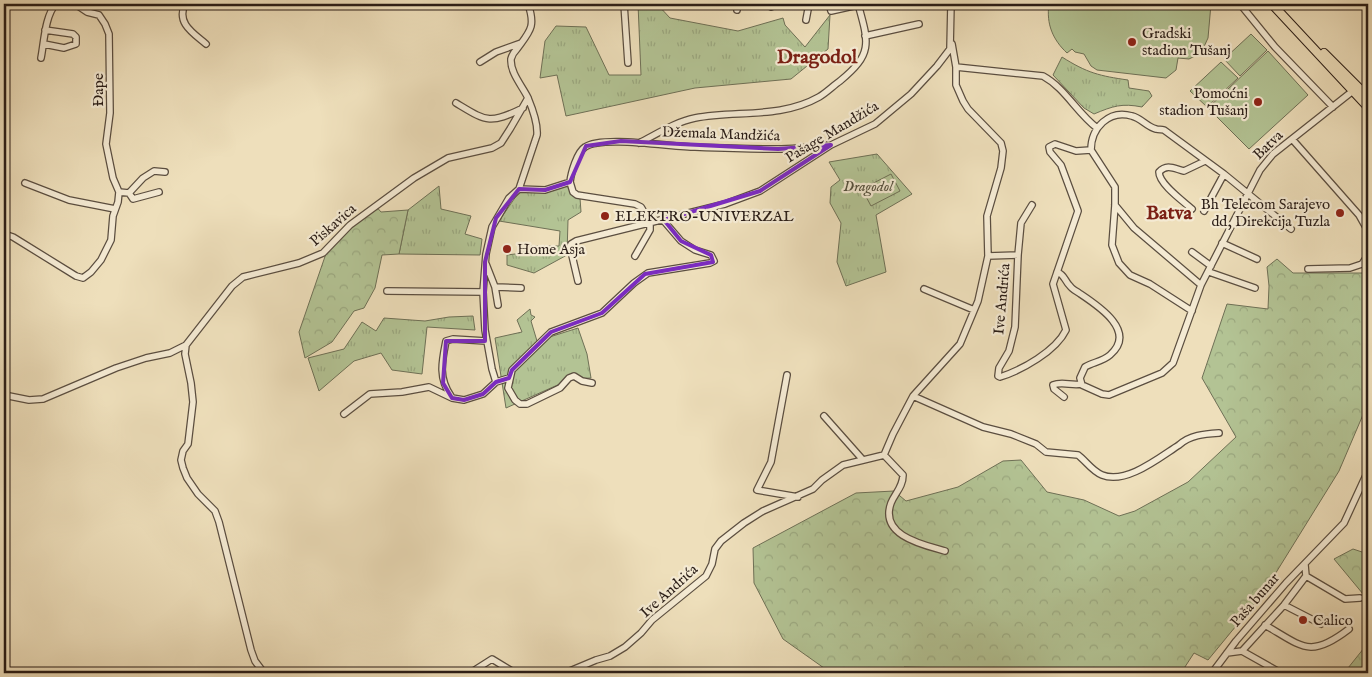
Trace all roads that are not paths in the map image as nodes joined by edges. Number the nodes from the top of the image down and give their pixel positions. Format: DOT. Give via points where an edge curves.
graph roads {
  1 [pos="56,4"];
  2 [pos="75,4"];
  3 [pos="185,4"];
  4 [pos="528,4"];
  5 [pos="624,4"];
  6 [pos="809,4"];
  7 [pos="829,4"];
  8 [pos="858,4"];
  9 [pos="951,4"];
  10 [pos="1240,4"];
  11 [pos="1272,4"];
  12 [pos="1278,4"];
  13 [pos="806,20"];
  14 [pos="919,24"];
  15 [pos="46,30"];
  16 [pos="865,36"];
  17 [pos="951,42"];
  18 [pos="521,43"];
  19 [pos="44,44"];
  20 [pos="206,44"];
  21 [pos="41,58"];
  22 [pos="480,62"];
  23 [pos="628,63"];
  24 [pos="956,67"];
  25 [pos="1355,88"];
  26 [pos="1368,97"];
  27 [pos="528,98"];
  28 [pos="456,103"];
  29 [pos="1333,107"];
  30 [pos="1368,107"];
  31 [pos="523,108"];
  32 [pos="1096,128"];
  33 [pos="1292,139"];
  34 [pos="639,143"];
  35 [pos="831,145"];
  36 [pos="1091,150"];
  37 [pos="1205,161"];
  38 [pos="165,172"];
  39 [pos="1224,174"];
  40 [pos="570,182"];
  41 [pos="25,183"];
  42 [pos="519,188"];
  43 [pos="119,192"];
  44 [pos="159,192"];
  45 [pos="129,193"];
  46 [pos="1247,194"];
  47 [pos="1032,204"];
  48 [pos="1115,205"];
  49 [pos="115,209"];
  50 [pos="1192,209"];
  51 [pos="1204,211"];
  52 [pos="663,220"];
  53 [pos="650,222"];
  54 [pos="1291,229"];
  55 [pos="1368,231"];
  56 [pos="4,234"];
  57 [pos="1222,243"];
  58 [pos="1192,252"];
  59 [pos="1018,255"];
  60 [pos="1368,255"];
  61 [pos="635,256"];
  62 [pos="988,256"];
  63 [pos="1257,259"];
  64 [pos="485,262"];
  65 [pos="1210,269"];
  66 [pos="1308,269"];
  67 [pos="1057,272"];
  68 [pos="578,281"];
  69 [pos="1201,285"];
  70 [pos="495,287"];
  71 [pos="521,288"];
  72 [pos="1255,288"];
  73 [pos="924,289"];
  74 [pos="387,291"];
  75 [pos="483,292"];
  76 [pos="498,305"];
  77 [pos="974,310"];
  78 [pos="1192,311"];
  79 [pos="486,340"];
  80 [pos="186,345"];
  81 [pos="787,375"];
  82 [pos="509,378"];
  83 [pos="496,382"];
  84 [pos="592,383"];
  85 [pos="1082,384"];
  86 [pos="4,395"];
  87 [pos="913,396"];
  88 [pos="1064,397"];
  89 [pos="452,398"];
  90 [pos="344,414"];
  91 [pos="824,416"];
  92 [pos="1218,433"];
  93 [pos="884,455"];
  94 [pos="863,460"];
  95 [pos="1368,470"];
  96 [pos="798,497"];
  97 [pos="945,552"];
  98 [pos="1304,565"];
  99 [pos="1306,576"];
  100 [pos="1360,598"];
  101 [pos="1284,604"];
  102 [pos="1322,624"];
  103 [pos="1265,625"];
  104 [pos="1349,629"];
  105 [pos="1242,651"];
  106 [pos="1227,653"];
  107 [pos="264,673"];
  108 [pos="470,673"];
  109 [pos="515,673"];
  110 [pos="566,673"];
  111 [pos="1212,673"];
  112 [pos="1281,673"];
  1 -- 15 [label="street"];
  2 -- 43 [label="street, Đape" via="99,15 108,34 110,114 106,144"];
  3 -- 20 [label="street" via="182,19 186,28"];
  4 -- 18 [label="street" via="532,24 530,33"];
  5 -- 23 [label="street"];
  6 -- 13 [label="street"];
  7 -- 8 [label="street" via="831,11"];
  8 -- 16 [label="street"];
  9 -- 17 [label="street, Pašage Mandžića"];
  10 -- 29 [label="street"];
  11 -- 25 [label="main road"];
  12 -- 25 [label="main road"];
  14 -- 16 [label="street"];
  15 -- 19 [label="street"];
  15 -- 19 [label="street" via="73,34 76,44 64,48"];
  16 -- 34 [label="street" via="864,56 857,65 813,100 779,110 695,118"];
  17 -- 24 [label="street"];
  17 -- 35 [label="street, Pašage Mandžića" via="950,49 937,66 899,105 865,130"];
  18 -- 22 [label="street"];
  18 -- 27 [label="street" via="511,58"];
  19 -- 21 [label="street"];
  24 -- 32 [label="street" via="1043,76 1055,84"];
  24 -- 62 [label="street" via="956,85 963,101 1001,143 1003,151 987,216"];
  25 -- 26 [label="main road"];
  25 -- 29 [label="street, Batva"];
  25 -- 30 [label="main road"];
  27 -- 31 [label="street, Piskavica"];
  27 -- 42 [label="street" via="538,126 537,136"];
  28 -- 31 [label="street" via="486,120 501,118"];
  29 -- 33 [label="street, Batva"];
  31 -- 80 [label="street, Piskavica" via="501,143 448,158 431,167 350,224 323,253 299,263 243,277 232,286"];
  32 -- 36 [label="street"];
  32 -- 37 [label="street" via="1112,116 1134,116 1164,130"];
  33 -- 46 [label="street, Batva" via="1273,154"];
  33 -- 55 [label="street" via="1359,215"];
  34 -- 35 [label="street, Džemala Mandžića" via="778,149"];
  34 -- 40 [label="street" via="586,146 577,159"];
  35 -- 52 [label="street, Pašage Mandžića" via="749,196"];
  36 -- 48 [label="street" via="1115,187"];
  36 -- 67 [label="street, Ive Andrića" via="1049,146 1061,165 1078,211"];
  37 -- 39 [label="street"];
  37 -- 50 [label="street" via="1184,171 1170,167 1160,172 1161,180"];
  38 -- 45 [label="street" via="154,171"];
  39 -- 46 [label="street"];
  39 -- 51 [label="street"];
  40 -- 42 [label="street" via="544,190"];
  40 -- 53 [label="street" via="577,195 638,204"];
  41 -- 49 [label="street" via="69,200"];
  42 -- 64 [label="street" via="492,226"];
  43 -- 45 [label="street"];
  43 -- 49 [label="street"];
  44 -- 45 [label="street" via="133,199"];
  46 -- 54 [label="street"];
  46 -- 57 [label="street, Batva"];
  47 -- 59 [label="street, Ive Andrića" via="1021,223"];
  48 -- 69 [label="street" via="1134,228"];
  48 -- 78 [label="street" via="1112,246 1119,262 1130,275"];
  49 -- 56 [label="street" via="106,252 83,278"];
  52 -- 53 [label="street, Pašage Mandžića"];
  52 -- 82 [label="street" via="681,242 711,255 714,261 645,274 602,313 551,332 512,370"];
  53 -- 61 [label="street" via="650,230"];
  53 -- 68 [label="street" via="571,244"];
  57 -- 63 [label="street"];
  57 -- 65 [label="street, Batva"];
  58 -- 65 [label="street"];
  59 -- 62 [label="street, Ive Andrića"];
  59 -- 67 [label="street, Ive Andrića" via="1015,327 998,371 999,377 1048,352 1063,336 1066,329 1053,287"];
  60 -- 66 [label="street" via="1362,264 1350,268"];
  62 -- 77 [label="street, Ive Andrića"];
  64 -- 70 [label="street"];
  64 -- 75 [label="street"];
  65 -- 69 [label="street, Batva"];
  65 -- 72 [label="street"];
  67 -- 85 [label="street" via="1064,276 1070,287 1108,313 1117,331 1114,351 1084,368 1080,378"];
  69 -- 78 [label="street, Batva"];
  70 -- 71 [label="street"];
  70 -- 76 [label="street"];
  73 -- 77 [label="street, Ive Andrića"];
  74 -- 75 [label="street"];
  75 -- 79 [label="street"];
  77 -- 87 [label="street, Ive Andrića" via="960,344"];
  78 -- 85 [label="street, Batva" via="1173,363 1164,372 1106,396"];
  79 -- 83 [label="street"];
  79 -- 89 [label="street" via="446,341 443,383"];
  80 -- 86 [label="street, Piskavica" via="170,353 116,368 43,399"];
  80 -- 107 [label="street" via="193,402 189,438 181,460 198,494 215,511 251,650"];
  81 -- 96 [label="street" via="771,462 757,490"];
  82 -- 83 [label="street"];
  82 -- 84 [label="street" via="508,388 520,404 550,394 574,376"];
  83 -- 89 [label="street" via="483,394 464,400"];
  85 -- 88 [label="street, Batva" via="1054,384 1054,389"];
  87 -- 92 [label="street" via="983,427 1030,441 1046,452 1078,454 1103,475 1123,476 1185,440 1200,434"];
  87 -- 93 [label="street, Ive Andrića"];
  89 -- 90 [label="street" via="429,387 375,392 363,397"];
  91 -- 94 [label="street"];
  93 -- 94 [label="street, Ive Andrića"];
  93 -- 97 [label="street" via="902,475 902,484 889,512 894,529 911,540"];
  94 -- 96 [label="street, Ive Andrića" via="842,465"];
  95 -- 98 [label="street, Paša bunar" via="1344,523"];
  96 -- 110 [label="street, Ive Andrića" via="763,511 721,541 706,576 652,620 625,647"];
  98 -- 99 [label="street"];
  98 -- 106 [label="street, Paša bunar"];
  99 -- 100 [label="street" via="1345,599"];
  99 -- 101 [label="street, Paša bunar"];
  101 -- 102 [label="street, Paša bunar"];
  101 -- 103 [label="street, Paša bunar"];
  103 -- 104 [label="street, Paša bunar" via="1300,645 1313,648 1326,645"];
  103 -- 105 [label="street, Paša bunar"];
  105 -- 106 [label="street, Paša bunar"];
  105 -- 112 [label="street, Paša bunar"];
  106 -- 111 [label="street, Paša bunar"];
  108 -- 109 [label="street" via="492,659"];
}
